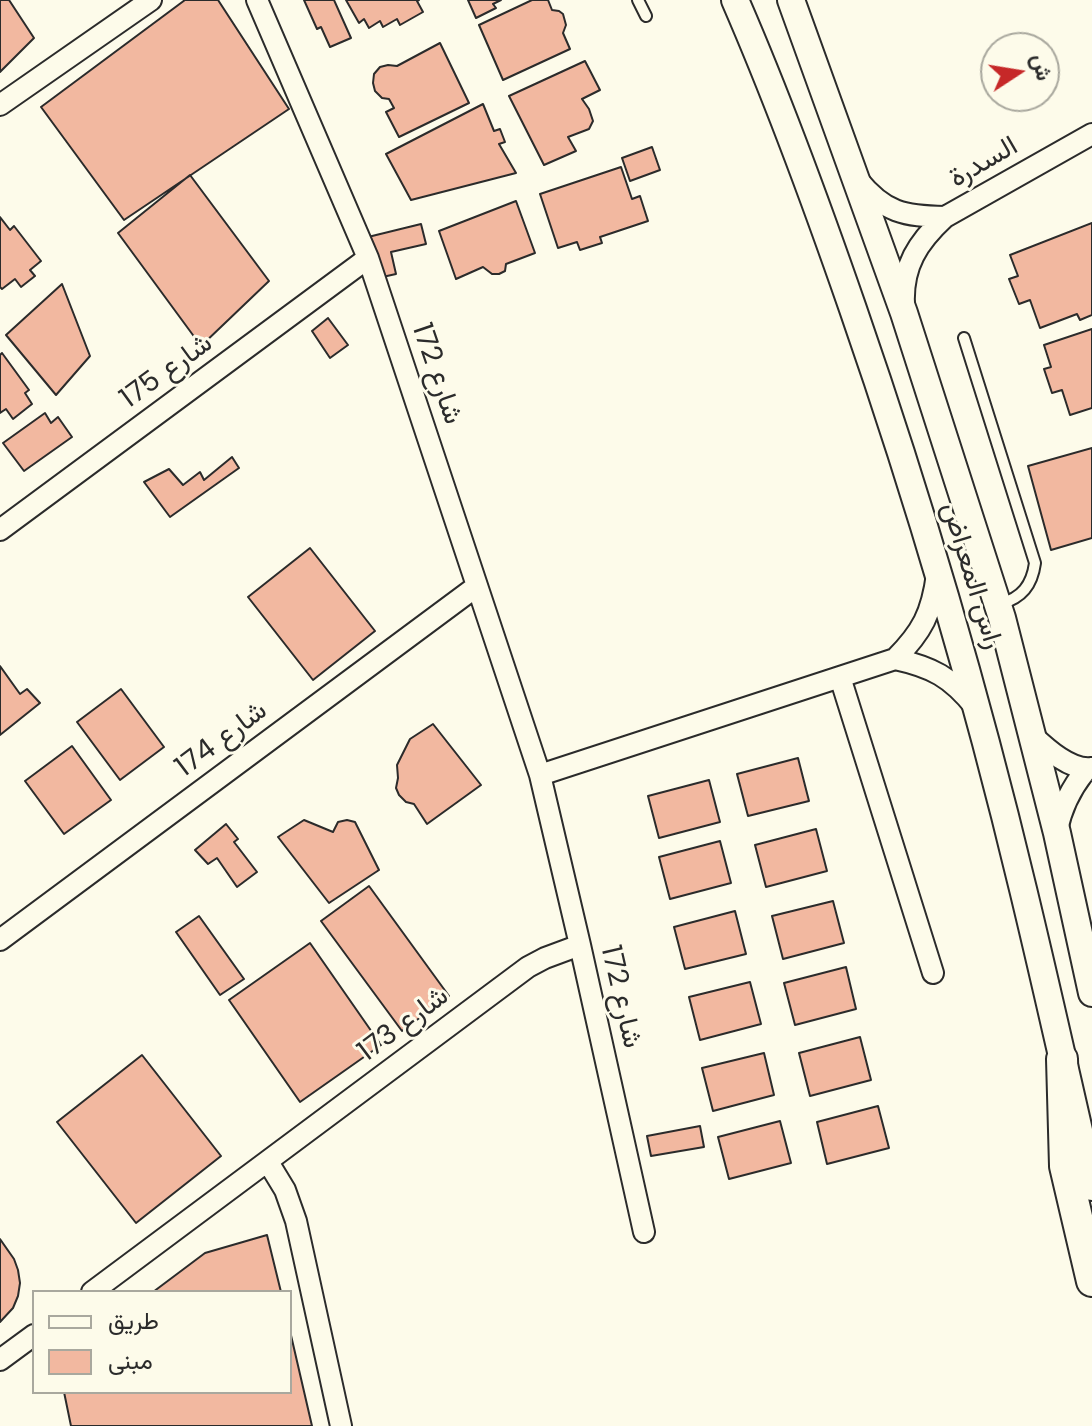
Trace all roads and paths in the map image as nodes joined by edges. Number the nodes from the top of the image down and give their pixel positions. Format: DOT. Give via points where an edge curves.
graph roads {
  1 [pos="151,0"];
  2 [pos="257,0"];
  3 [pos="638,0"];
  4 [pos="735,0"];
  5 [pos="791,0"];
  6 [pos="646,16"];
  7 [pos="0,105"];
  8 [pos="1092,134"];
  9 [pos="857,178"];
  10 [pos="945,217"];
  11 [pos="368,258"];
  12 [pos="904,313"];
  13 [pos="964,338"];
  14 [pos="0,530"];
  15 [pos="937,570"];
  16 [pos="477,586"];
  17 [pos="998,604"];
  18 [pos="895,659"];
  19 [pos="840,677"];
  20 [pos="977,710"];
  21 [pos="1032,735"];
  22 [pos="1089,769"];
  23 [pos="540,775"];
  24 [pos="1057,833"];
  25 [pos="0,940"];
  26 [pos="580,945"];
  27 [pos="933,973"];
  28 [pos="1092,993"];
  29 [pos="1062,1059"];
  30 [pos="268,1162"];
  31 [pos="1092,1187"];
  32 [pos="644,1232"];
  33 [pos="1092,1281"];
  34 [pos="95,1290"];
  35 [pos="32,1336"];
  36 [pos="0,1360"];
  37 [pos="341,1426"];
  1 -- 7 [label="street"];
  2 -- 11 [label="street, شارع 172"];
  3 -- 6 [label="lane"];
  4 -- 15 [label="street, راس المعراض" via="829,240"];
  5 -- 9 [label="street, راس المعراض"];
  8 -- 10 [label="street, السدرة"];
  9 -- 10 [label="street, السدرة" via="872,197 894,211"];
  9 -- 12 [label="street, راس المعراض"];
  10 -- 12 [label="street, السدرة" via="915,250 903,291"];
  11 -- 14 [label="street, شارع 175"];
  11 -- 16 [label="street, شارع 172"];
  12 -- 17 [label="street, راس المعراض"];
  13 -- 17 [label="lane" via="1035,563 1020,595"];
  15 -- 18 [label="street" via="927,618"];
  15 -- 20 [label="street, راس المعراض"];
  16 -- 23 [label="street, شارع 172"];
  16 -- 25 [label="street, شارع 174"];
  17 -- 21 [label="street, راس المعراض"];
  18 -- 19 [label="street"];
  18 -- 20 [label="street" via="943,674"];
  19 -- 23 [label="street"];
  19 -- 27 [label="street"];
  20 -- 29 [label="street, راس المعراض"];
  21 -- 22 [label="street" via="1058,756"];
  21 -- 24 [label="street, راس المعراض"];
  22 -- 24 [label="street" via="1066,799"];
  23 -- 26 [label="street, شارع 172"];
  24 -- 28 [label="street, راس المعراض"];
  26 -- 30 [label="street, شارع 173" via="528,967"];
  26 -- 32 [label="street, شارع 172"];
  29 -- 31 [label="street, راس المعراض"];
  29 -- 33 [label="main road" via="1065,1166"];
  30 -- 34 [label="street, شارع 173"];
  30 -- 37 [label="street" via="296,1221"];
  35 -- 36 [label="street"];
}
